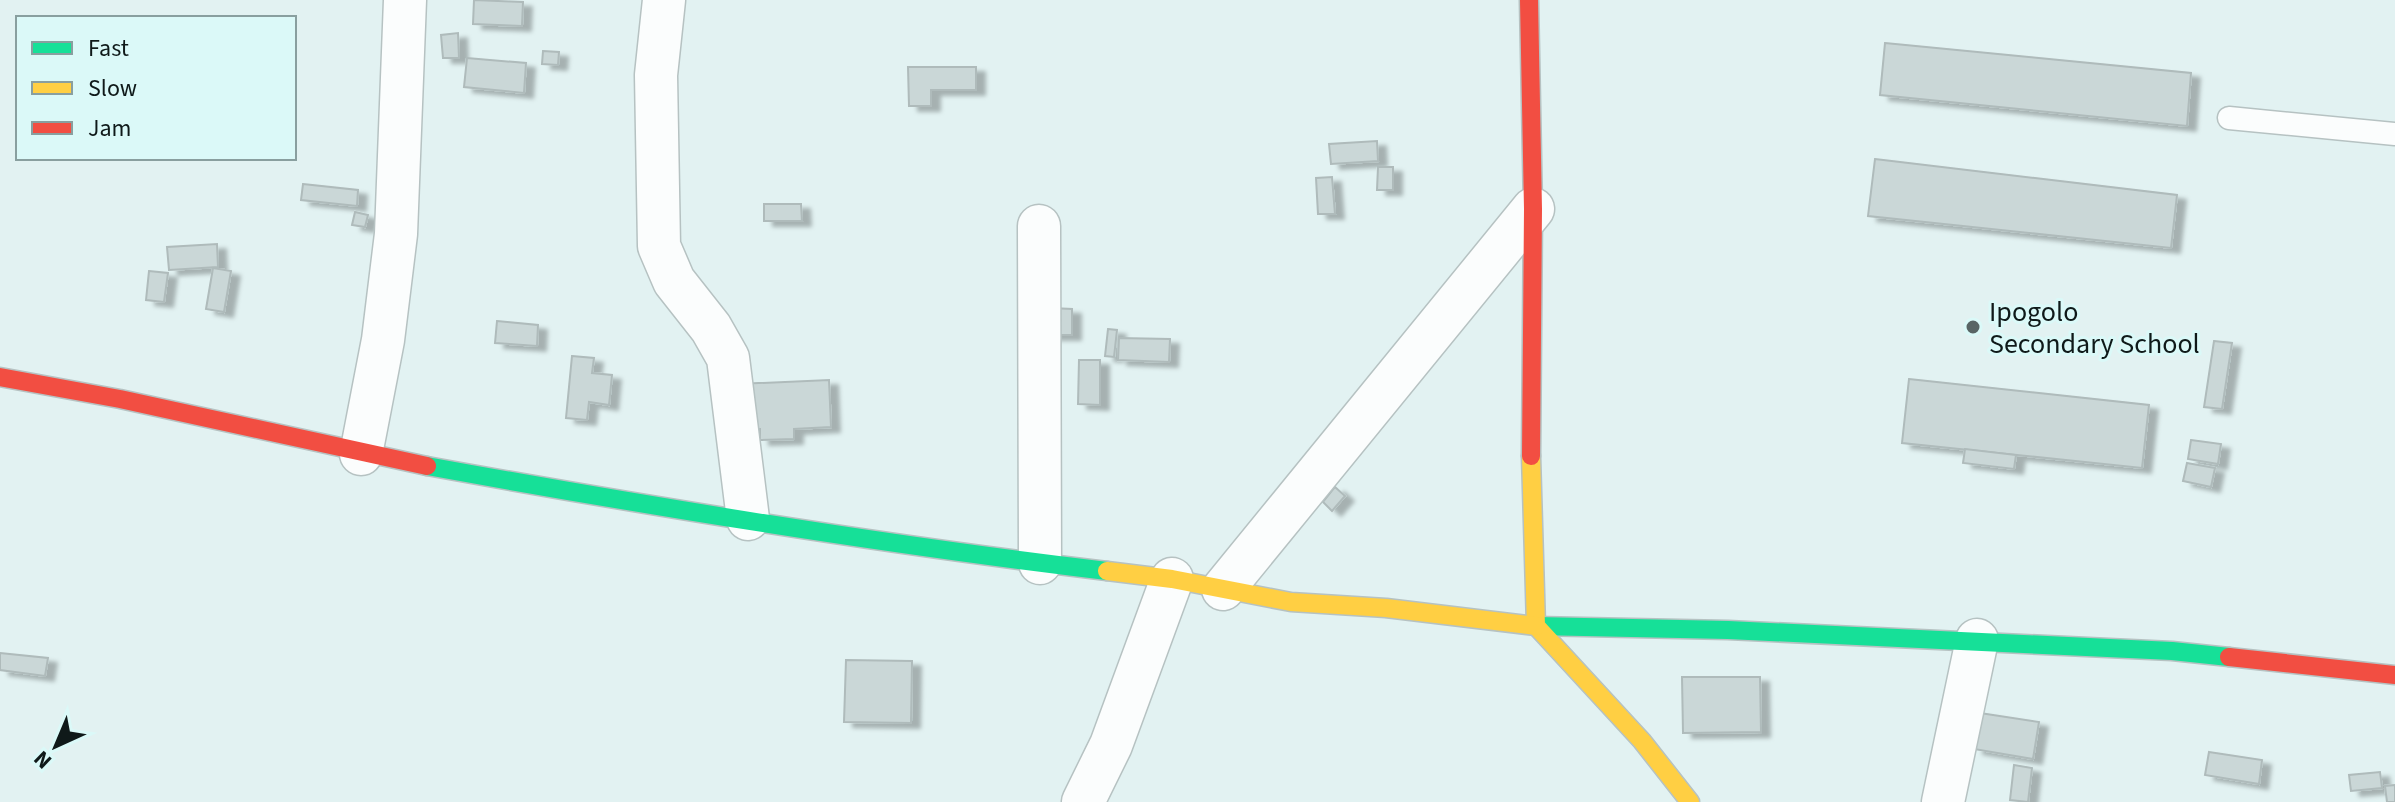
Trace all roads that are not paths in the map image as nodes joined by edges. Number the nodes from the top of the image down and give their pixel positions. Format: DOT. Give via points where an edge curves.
graph roads {
  1 [pos="405,0"];
  2 [pos="664,0"];
  3 [pos="1529,0"];
  4 [pos="2229,118"];
  5 [pos="2395,134"];
  6 [pos="1533,209"];
  7 [pos="1039,226"];
  8 [pos="0,377"];
  9 [pos="361,454"];
  10 [pos="748,519"];
  11 [pos="1040,563"];
  12 [pos="1172,579"];
  13 [pos="1223,589"];
  14 [pos="1536,626"];
  15 [pos="1977,640"];
  16 [pos="2395,675"];
  17 [pos="1083,802"];
  18 [pos="1690,802"];
  19 [pos="1943,802"];
  1 -- 9 [label="street" via="396,234"];
  2 -- 10 [label="street" via="656,75 659,246 674,281 728,358"];
  3 -- 6 [label="street"];
  4 -- 5 [label="lane"];
  6 -- 13 [label="street"];
  6 -- 14 [label="street" via="1530,519"];
  7 -- 11 [label="street"];
  8 -- 9 [label="street"];
  9 -- 10 [label="street" via="694,514"];
  10 -- 11 [label="street"];
  11 -- 12 [label="street"];
  12 -- 13 [label="street"];
  12 -- 17 [label="street" via="1111,745"];
  13 -- 14 [label="street" via="1291,602"];
  14 -- 15 [label="street"];
  14 -- 18 [label="street" via="1642,741"];
  15 -- 16 [label="street" via="2172,651"];
  15 -- 19 [label="street"];
}
